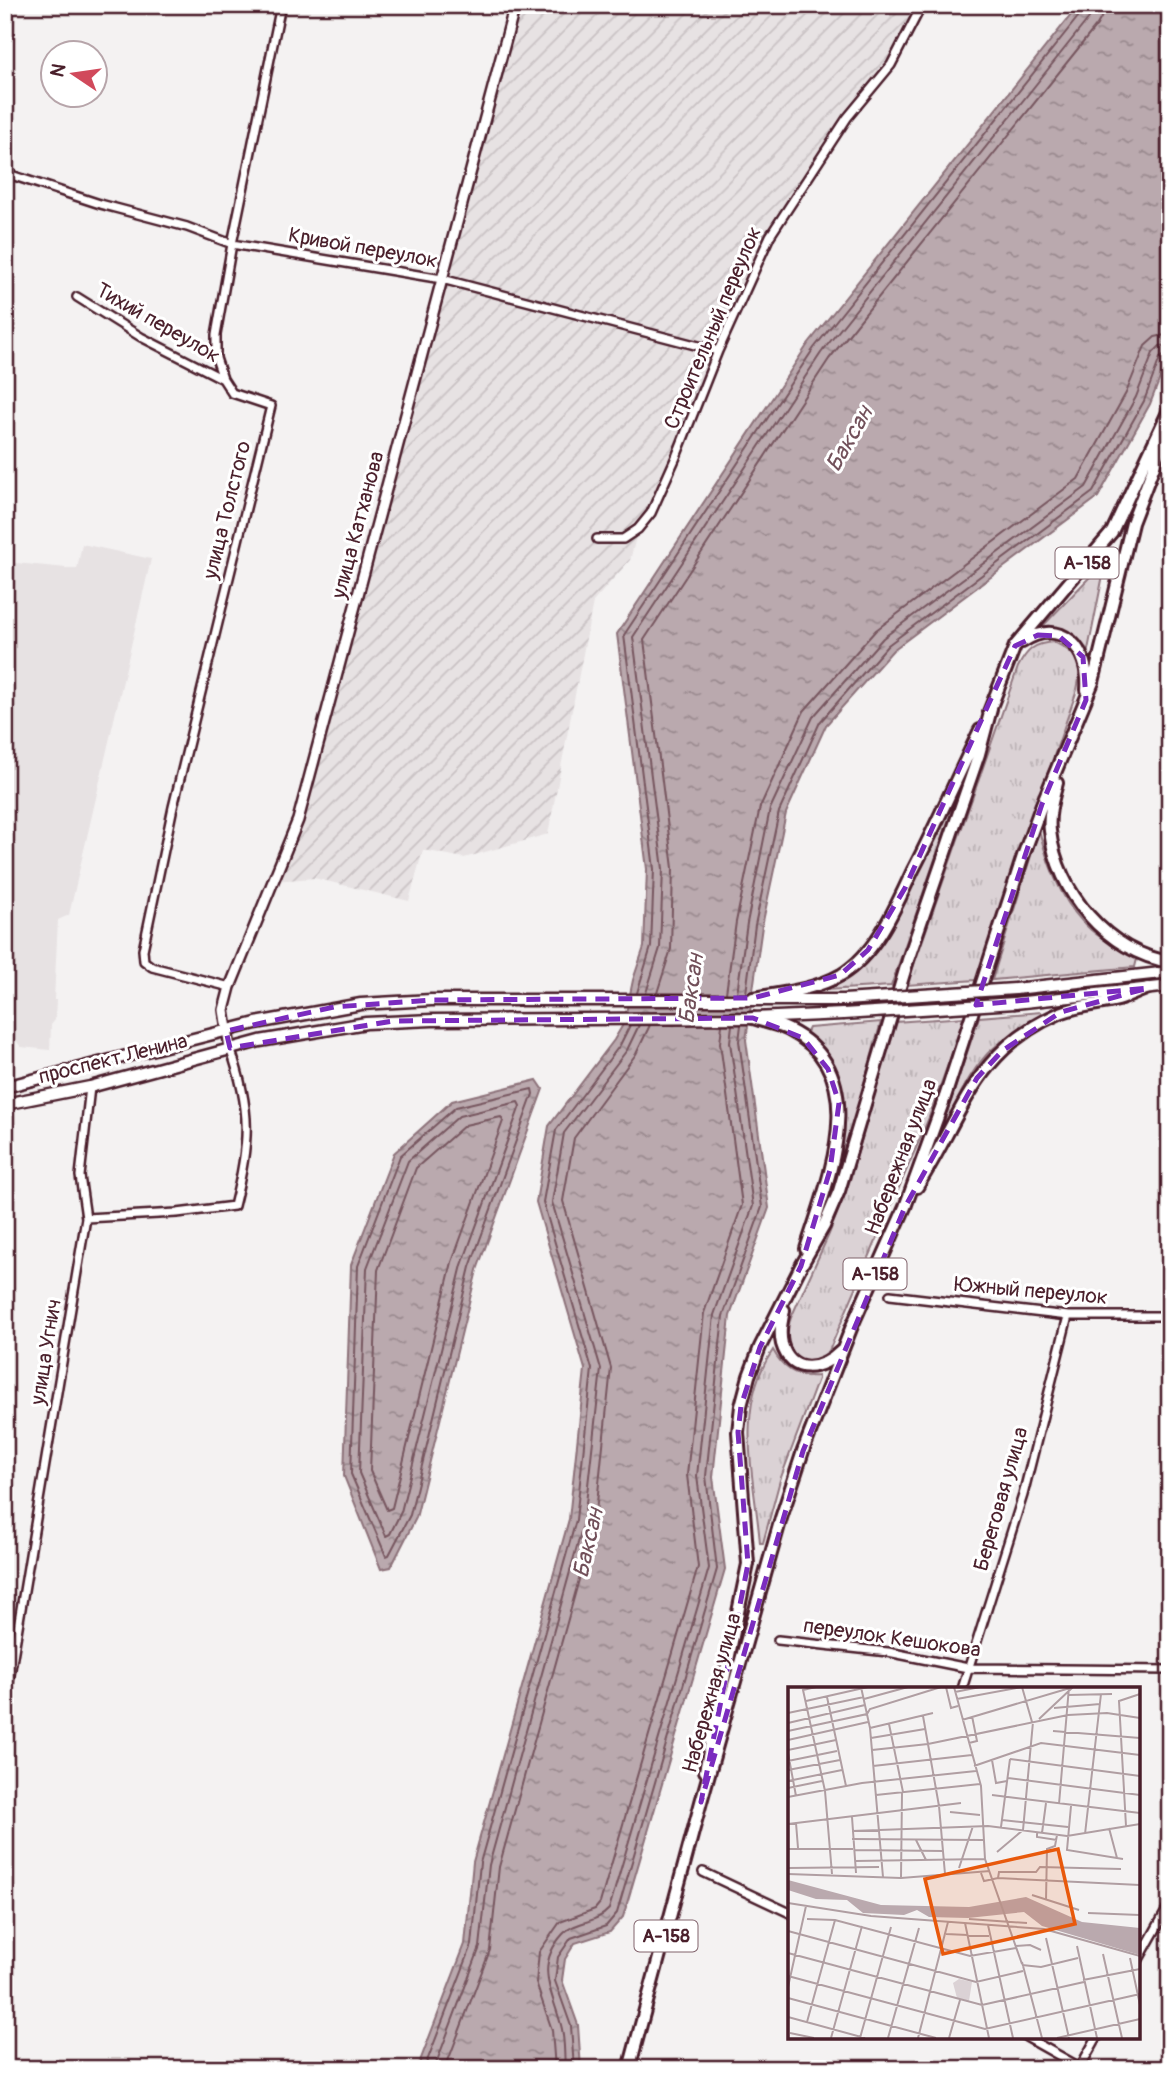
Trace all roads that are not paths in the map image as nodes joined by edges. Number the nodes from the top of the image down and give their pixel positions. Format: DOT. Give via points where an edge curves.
graph roads {
  1 [pos="281,5"];
  2 [pos="515,5"];
  3 [pos="922,5"];
  4 [pos="5,173"];
  5 [pos="232,244"];
  6 [pos="442,279"];
  7 [pos="77,297"];
  8 [pos="718,351"];
  9 [pos="223,379"];
  10 [pos="1170,408"];
  11 [pos="1170,424"];
  12 [pos="597,539"];
  13 [pos="1015,646"];
  14 [pos="1086,700"];
  15 [pos="991,709"];
  16 [pos="1065,750"];
  17 [pos="1170,962"];
  18 [pos="1170,972"];
  19 [pos="1170,986"];
  20 [pos="230,987"];
  21 [pos="1148,988"];
  22 [pos="753,998"];
  23 [pos="753,1018"];
  24 [pos="226,1031"];
  25 [pos="230,1048"];
  26 [pos="5,1087"];
  27 [pos="90,1087"];
  28 [pos="5,1104"];
  29 [pos="905,1207"];
  30 [pos="86,1218"];
  31 [pos="801,1266"];
  32 [pos="789,1290"];
  33 [pos="890,1296"];
  34 [pos="1068,1316"];
  35 [pos="1170,1316"];
  36 [pos="843,1348"];
  37 [pos="778,1640"];
  38 [pos="968,1668"];
  39 [pos="1170,1670"];
  40 [pos="963,1687"];
  41 [pos="5,1705"];
  42 [pos="701,1802"];
  43 [pos="704,1872"];
  44 [pos="1170,1904"];
  45 [pos="788,1912"];
  46 [pos="1140,1957"];
  47 [pos="1030,2039"];
  48 [pos="1096,2039"];
  49 [pos="1081,2068"];
  50 [pos="629,2069"];
  1 -- 5 [label="street"];
  2 -- 6 [label="street, улица Катханова"];
  3 -- 8 [label="street, Строительный переулок" via="891,65 847,118 770,236"];
  4 -- 5 [label="street, Кривой переулок"];
  5 -- 6 [label="street, Кривой переулок"];
  5 -- 9 [label="street" via="216,335 216,358"];
  6 -- 8 [label="street, Кривой переулок"];
  6 -- 20 [label="street, улица Катханова" via="298,820"];
  7 -- 9 [label="street, Тихий переулок" via="141,337"];
  8 -- 12 [label="street, Строительный переулок" via="650,513 638,530 623,539"];
  9 -- 20 [label="street, улица Толстого" via="232,393 271,406 173,807 143,950 144,961 152,967"];
  10 -- 13 [label="main road, А-158" via="1112,532"];
  11 -- 14 [label="main road, Набережная улица / А-158" via="1132,523"];
  13 -- 14 [label="main road" via="1038,635 1069,640 1083,657"];
  13 -- 15 [label="main road, А-158"];
  14 -- 16 [label="main road, Набережная улица / А-158"];
  15 -- 22 [label="main road" via="905,887 868,950 840,975 822,983"];
  15 -- 31 [label="main road, А-158" via="908,960 839,1191"];
  16 -- 17 [label="main road" via="1050,829 1066,883 1084,911 1110,935 1146,956"];
  16 -- 29 [label="main road, Набережная улица / А-158" via="1023,856 946,1097"];
  18 -- 22 [label="main road, проспект Ленина, bridge" via="1015,989 844,1000"];
  19 -- 21 [label="main road, проспект Ленина"];
  20 -- 24 [label="street, улица Катханова" via="224,1010"];
  21 -- 23 [label="main road, проспект Ленина, bridge" via="1015,1003"];
  21 -- 29 [label="main road" via="1062,1012 1002,1051 977,1078"];
  22 -- 24 [label="main road, проспект Ленина" via="361,1004"];
  23 -- 25 [label="main road, проспект Ленина" via="393,1021"];
  23 -- 31 [label="main road" via="787,1028 812,1045 828,1069 839,1103 834,1153"];
  24 -- 25 [label="street, улица Катханова"];
  24 -- 26 [label="main road, проспект Ленина"];
  25 -- 27 [label="main road, проспект Ленина"];
  25 -- 30 [label="street" via="243,1088 248,1130 234,1206"];
  27 -- 28 [label="main road, проспект Ленина"];
  27 -- 30 [label="street, улица Угнич" via="80,1176"];
  29 -- 36 [label="main road, Набережная улица / А-158"];
  30 -- 41 [label="street, улица Угнич"];
  31 -- 32 [label="main road, А-158"];
  32 -- 36 [label="main road" via="781,1324 788,1356 795,1363 814,1367 832,1360"];
  32 -- 42 [label="main road, А-158" via="760,1347 741,1406 738,1432 748,1564 707,1753"];
  33 -- 34 [label="street, Южный переулок"];
  34 -- 35 [label="street, Южный переулок"];
  34 -- 38 [label="street, Береговая улица" via="1023,1495"];
  36 -- 42 [label="main road, Набережная улица / А-158" via="781,1518"];
  37 -- 38 [label="street, переулок Кешокова" via="888,1652"];
  38 -- 39 [label="street, переулок Кешокова"];
  38 -- 40 [label="street, Береговая улица"];
  42 -- 50 [label="main road, Набережная улица / А-158"];
  43 -- 45 [label="street"];
  44 -- 46 [label="street"];
  47 -- 49 [label="street"];
  48 -- 49 [label="street"];
}
